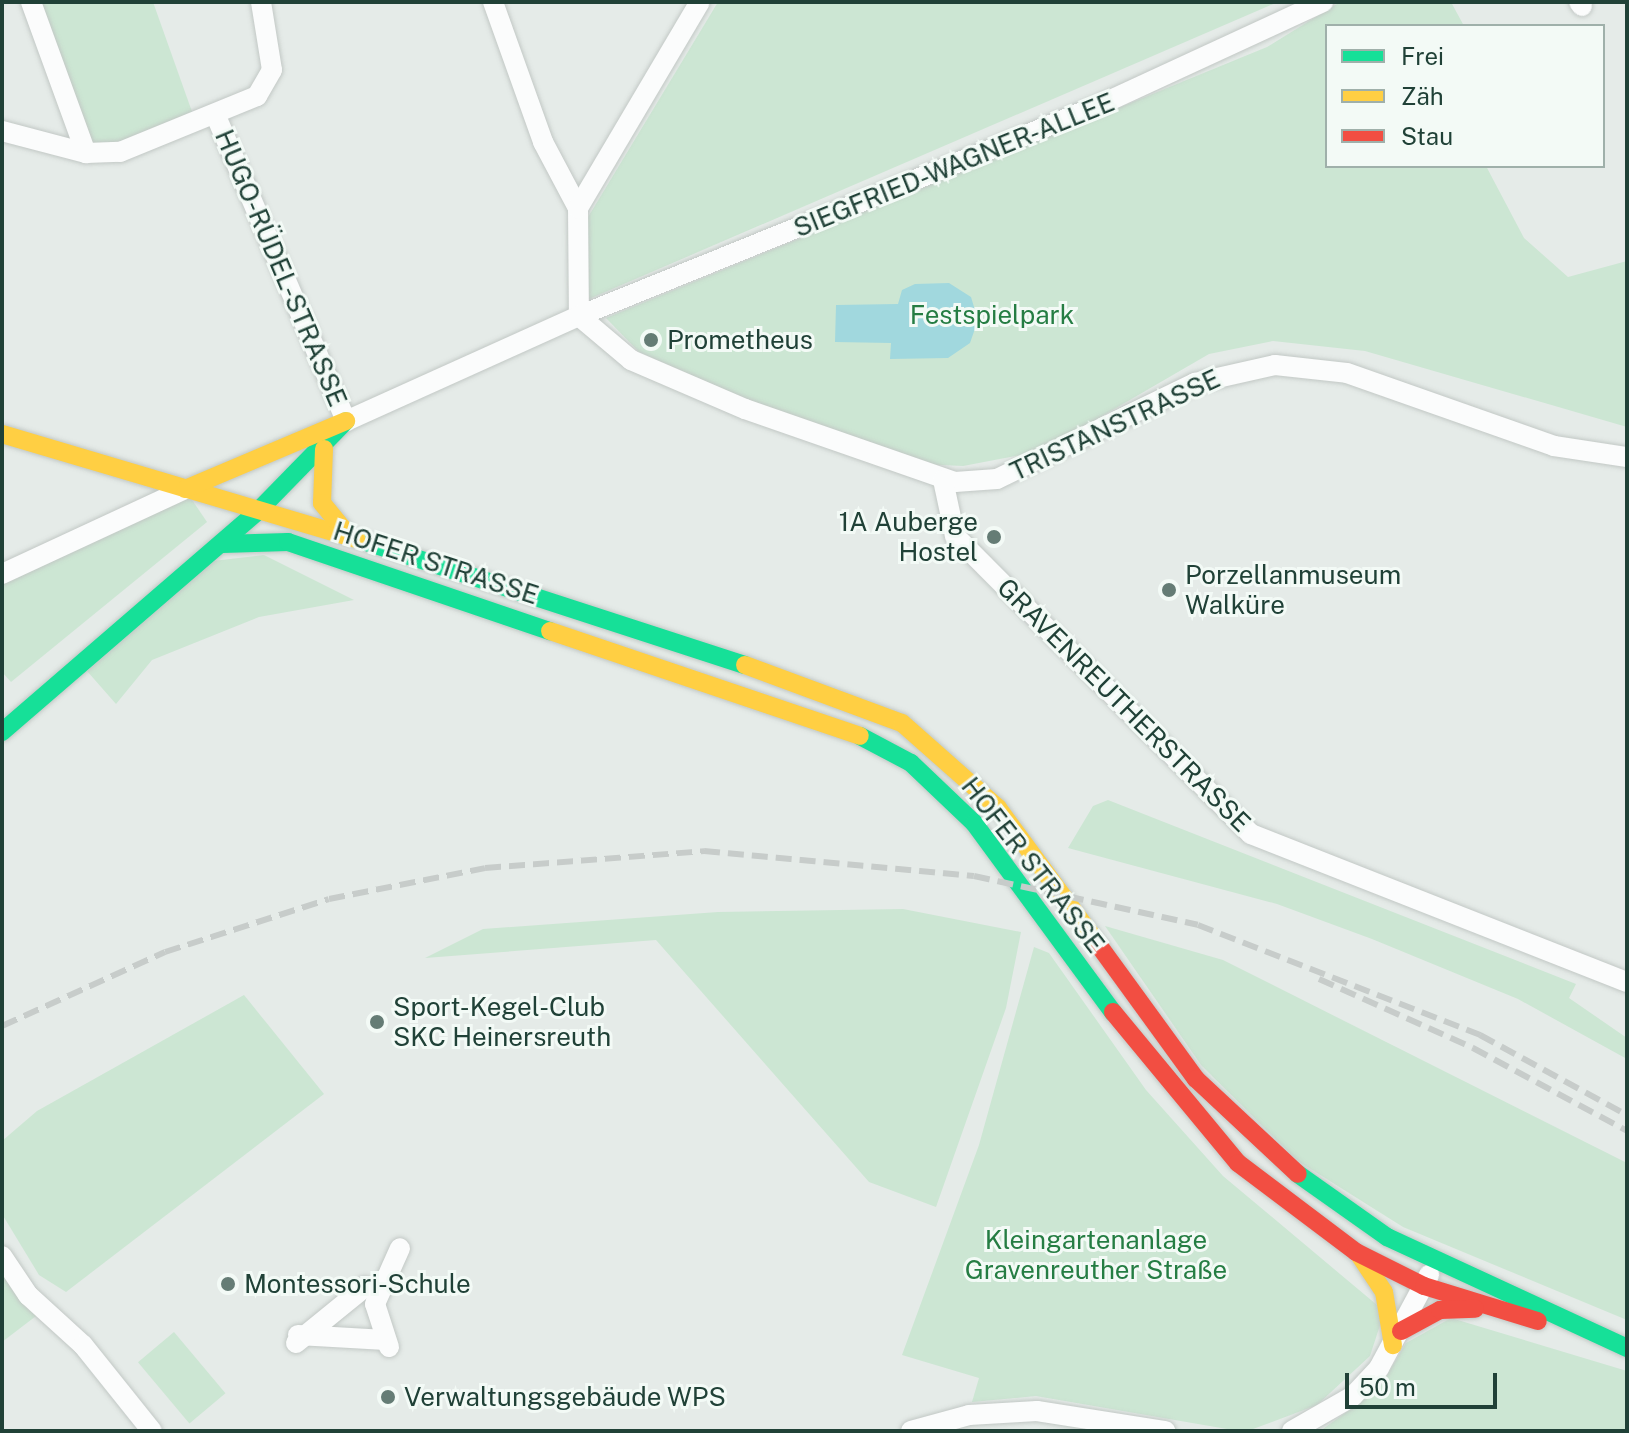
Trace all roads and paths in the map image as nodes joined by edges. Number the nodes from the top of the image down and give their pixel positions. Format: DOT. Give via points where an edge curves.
graph roads {
  1 [pos="31,2"];
  2 [pos="261,2"];
  3 [pos="493,2"];
  4 [pos="700,2"];
  5 [pos="1323,2"];
  6 [pos="216,116"];
  7 [pos="2,131"];
  8 [pos="86,153"];
  9 [pos="578,208"];
  10 [pos="579,316"];
  11 [pos="346,421"];
  12 [pos="2,434"];
  13 [pos="280,448"];
  14 [pos="324,449"];
  15 [pos="1627,457"];
  16 [pos="943,480"];
  17 [pos="287,485"];
  18 [pos="185,489"];
  19 [pos="259,510"];
  20 [pos="349,536"];
  21 [pos="222,544"];
  22 [pos="2,574"];
  23 [pos="2,732"];
  24 [pos="1627,982"];
  25 [pos="400,1248"];
  26 [pos="1356,1252"];
  27 [pos="2,1256"];
  28 [pos="1436,1260"];
  29 [pos="1424,1286"];
  30 [pos="381,1291"];
  31 [pos="1489,1311"];
  32 [pos="1575,1329"];
  33 [pos="1397,1338"];
  34 [pos="1627,1348"];
  35 [pos="152,1431"];
  36 [pos="911,1431"];
  37 [pos="1165,1431"];
  38 [pos="1292,1431"];
  1 -- 8 [label="street"];
  2 -- 6 [label="street" via="272,70 257,96"];
  3 -- 9 [label="street" via="543,142"];
  4 -- 9 [label="street"];
  5 -- 10 [label="street, SIEGFRIED-WAGNER-ALLEE" via="1100,105"];
  6 -- 8 [label="street" via="120,152"];
  6 -- 11 [label="street, HUGO-RÜDEL-STRASSE"];
  7 -- 8 [label="street"];
  9 -- 10 [label="street"];
  10 -- 11 [label="street, SIEGFRIED-WAGNER-ALLEE"];
  10 -- 16 [label="street, TRISTANSTRASSE" via="631,360"];
  11 -- 13 [label="main road"];
  11 -- 14 [label="main road"];
  12 -- 18 [label="main road, HOFER STRASSE"];
  13 -- 17 [label="main road" via="291,469"];
  13 -- 18 [label="main road"];
  14 -- 17 [label="main road"];
  14 -- 20 [label="main road" via="322,503"];
  15 -- 16 [label="street, TRISTANSTRASSE" via="1554,446 1347,373 1275,365 1195,383 997,479"];
  16 -- 24 [label="street, GRAVENREUTHERSTRASSE" via="945,516 955,536 1244,829 1282,851"];
  17 -- 19 [label="main road"];
  18 -- 19 [label="main road, HOFER STRASSE"];
  18 -- 22 [label="street"];
  19 -- 20 [label="main road, HOFER STRASSE"];
  19 -- 21 [label="main road"];
  20 -- 28 [label="main road, HOFER STRASSE" via="859,702 902,723 998,808 1196,1079 1266,1152 1330,1202"];
  21 -- 23 [label="main road"];
  21 -- 26 [label="main road, HOFER STRASSE" via="288,542 840,725 911,763 974,823 1166,1083 1228,1151"];
  25 -- 30 [label="street"];
  26 -- 29 [label="main road, HOFER STRASSE"];
  26 -- 33 [label="main road" via="1384,1292"];
  27 -- 35 [label="street" via="28,1295 83,1345"];
  28 -- 29 [label="street"];
  28 -- 32 [label="main road, HOFER STRASSE"];
  29 -- 31 [label="main road, HOFER STRASSE"];
  29 -- 33 [label="street"];
  30 -- 30 [label="street" via="375,1304 388,1344 297,1338 365,1287"];
  31 -- 32 [label="main road, HOFER STRASSE"];
  31 -- 33 [label="main road" via="1440,1310"];
  32 -- 34 [label="main road, HOFER STRASSE"];
  33 -- 38 [label="street" via="1353,1396"];
  36 -- 37 [label="street" via="969,1415 1037,1411"];
}
